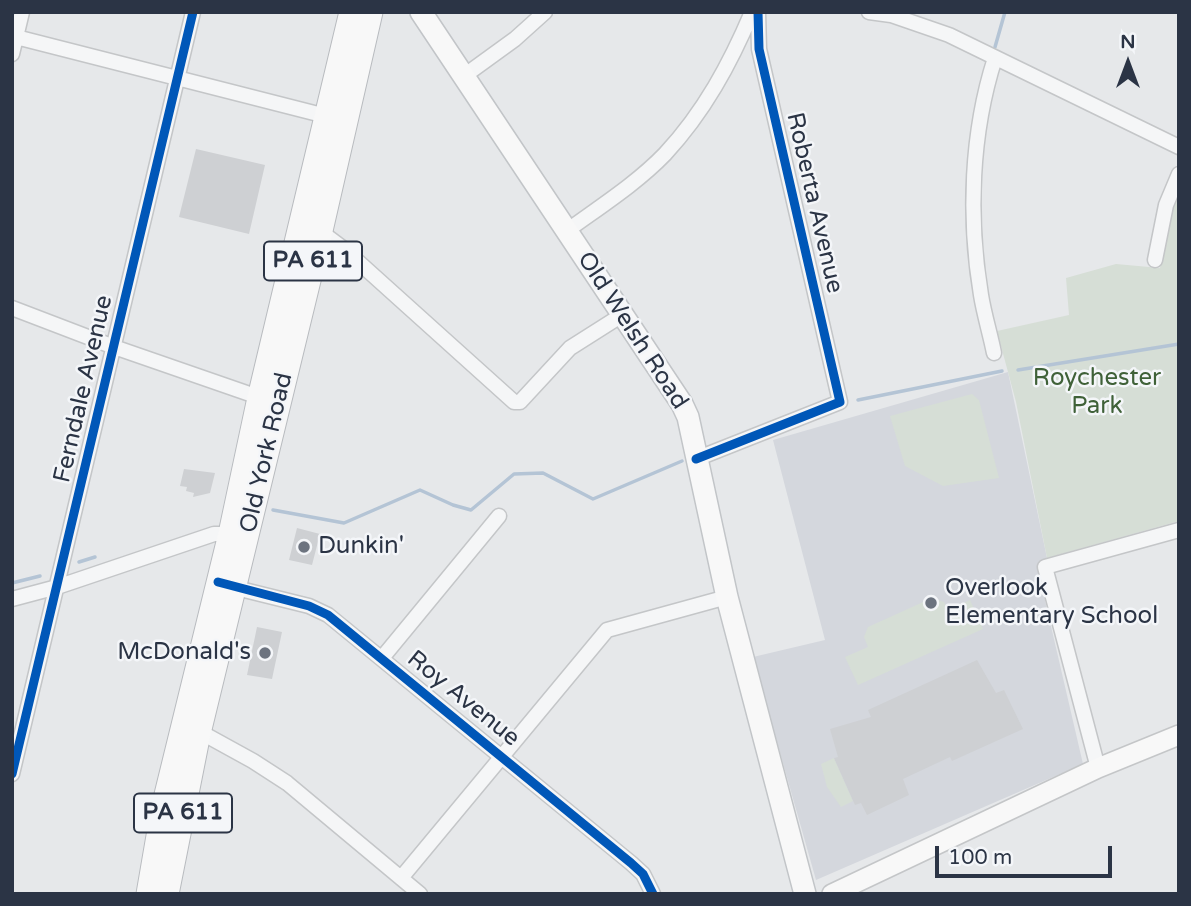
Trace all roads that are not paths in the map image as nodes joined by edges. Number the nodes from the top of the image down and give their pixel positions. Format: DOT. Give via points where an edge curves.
graph roads {
  1 [pos="22,12"];
  2 [pos="193,12"];
  3 [pos="351,12"];
  4 [pos="371,12"];
  5 [pos="421,12"];
  6 [pos="545,12"];
  7 [pos="752,12"];
  8 [pos="758,12"];
  9 [pos="869,12"];
  10 [pos="16,37"];
  11 [pos="12,54"];
  12 [pos="995,58"];
  13 [pos="464,76"];
  14 [pos="177,80"];
  15 [pos="326,117"];
  16 [pos="1179,147"];
  17 [pos="1179,174"];
  18 [pos="568,230"];
  19 [pos="309,231"];
  20 [pos="1155,260"];
  21 [pos="12,308"];
  22 [pos="622,314"];
  23 [pos="114,347"];
  24 [pos="994,353"];
  25 [pos="268,401"];
  26 [pos="696,458"];
  27 [pos="499,516"];
  28 [pos="1179,530"];
  29 [pos="230,534"];
  30 [pos="227,585"];
  31 [pos="57,587"];
  32 [pos="727,597"];
  33 [pos="12,599"];
  34 [pos="382,658"];
  35 [pos="191,727"];
  36 [pos="1179,735"];
  37 [pos="503,757"];
  38 [pos="1098,768"];
  39 [pos="12,774"];
  40 [pos="401,878"];
  41 [pos="148,894"];
  42 [pos="167,894"];
  43 [pos="420,894"];
  44 [pos="653,894"];
  45 [pos="806,894"];
  46 [pos="832,894"];
  1 -- 10 [label="street"];
  2 -- 14 [label="street, Ferndale Avenue"];
  3 -- 15 [label="highway, Old York Road / PA 611"];
  4 -- 19 [label="highway, Old York Road / PA 611"];
  5 -- 13 [label="main road, Old Welsh Road"];
  6 -- 13 [label="street"];
  7 -- 18 [label="street" via="705,105 664,155"];
  8 -- 26 [label="street, Roberta Avenue" via="759,49 840,402"];
  9 -- 12 [label="street" via="949,35"];
  10 -- 11 [label="street"];
  10 -- 14 [label="street"];
  12 -- 16 [label="street"];
  12 -- 24 [label="street" via="979,130 972,198 981,297"];
  13 -- 18 [label="main road, Old Welsh Road"];
  14 -- 15 [label="street"];
  14 -- 23 [label="street, Ferndale Avenue"];
  15 -- 19 [label="highway, Old York Road / PA 611"];
  17 -- 20 [label="street" via="1166,205"];
  18 -- 22 [label="main road, Old Welsh Road"];
  19 -- 22 [label="street" via="344,249 514,401 520,401 570,348"];
  19 -- 25 [label="highway, Old York Road / PA 611"];
  21 -- 23 [label="street"];
  22 -- 26 [label="main road, Old Welsh Road" via="682,404"];
  23 -- 25 [label="street"];
  23 -- 31 [label="street, Ferndale Avenue"];
  25 -- 29 [label="highway, Old York Road / PA 611"];
  25 -- 30 [label="highway, Old York Road / PA 611"];
  26 -- 32 [label="main road, Old Welsh Road"];
  27 -- 34 [label="street"];
  28 -- 38 [label="street" via="1045,567"];
  29 -- 30 [label="highway, Old York Road / PA 611"];
  29 -- 31 [label="street" via="214,534"];
  30 -- 34 [label="street, Roy Avenue" via="320,611"];
  30 -- 35 [label="highway, Old York Road / PA 611"];
  31 -- 33 [label="street"];
  31 -- 39 [label="street, Ferndale Avenue"];
  32 -- 37 [label="street" via="607,630"];
  32 -- 45 [label="main road, Old Welsh Road"];
  34 -- 37 [label="street, Roy Avenue"];
  35 -- 40 [label="street" via="287,783"];
  35 -- 41 [label="highway, Old York Road / PA 611" via="160,820"];
  35 -- 42 [label="highway, Old York Road / PA 611"];
  36 -- 38 [label="main road"];
  37 -- 40 [label="street"];
  37 -- 44 [label="street, Roy Avenue" via="631,863"];
  38 -- 46 [label="main road"];
  40 -- 43 [label="street"];
}
